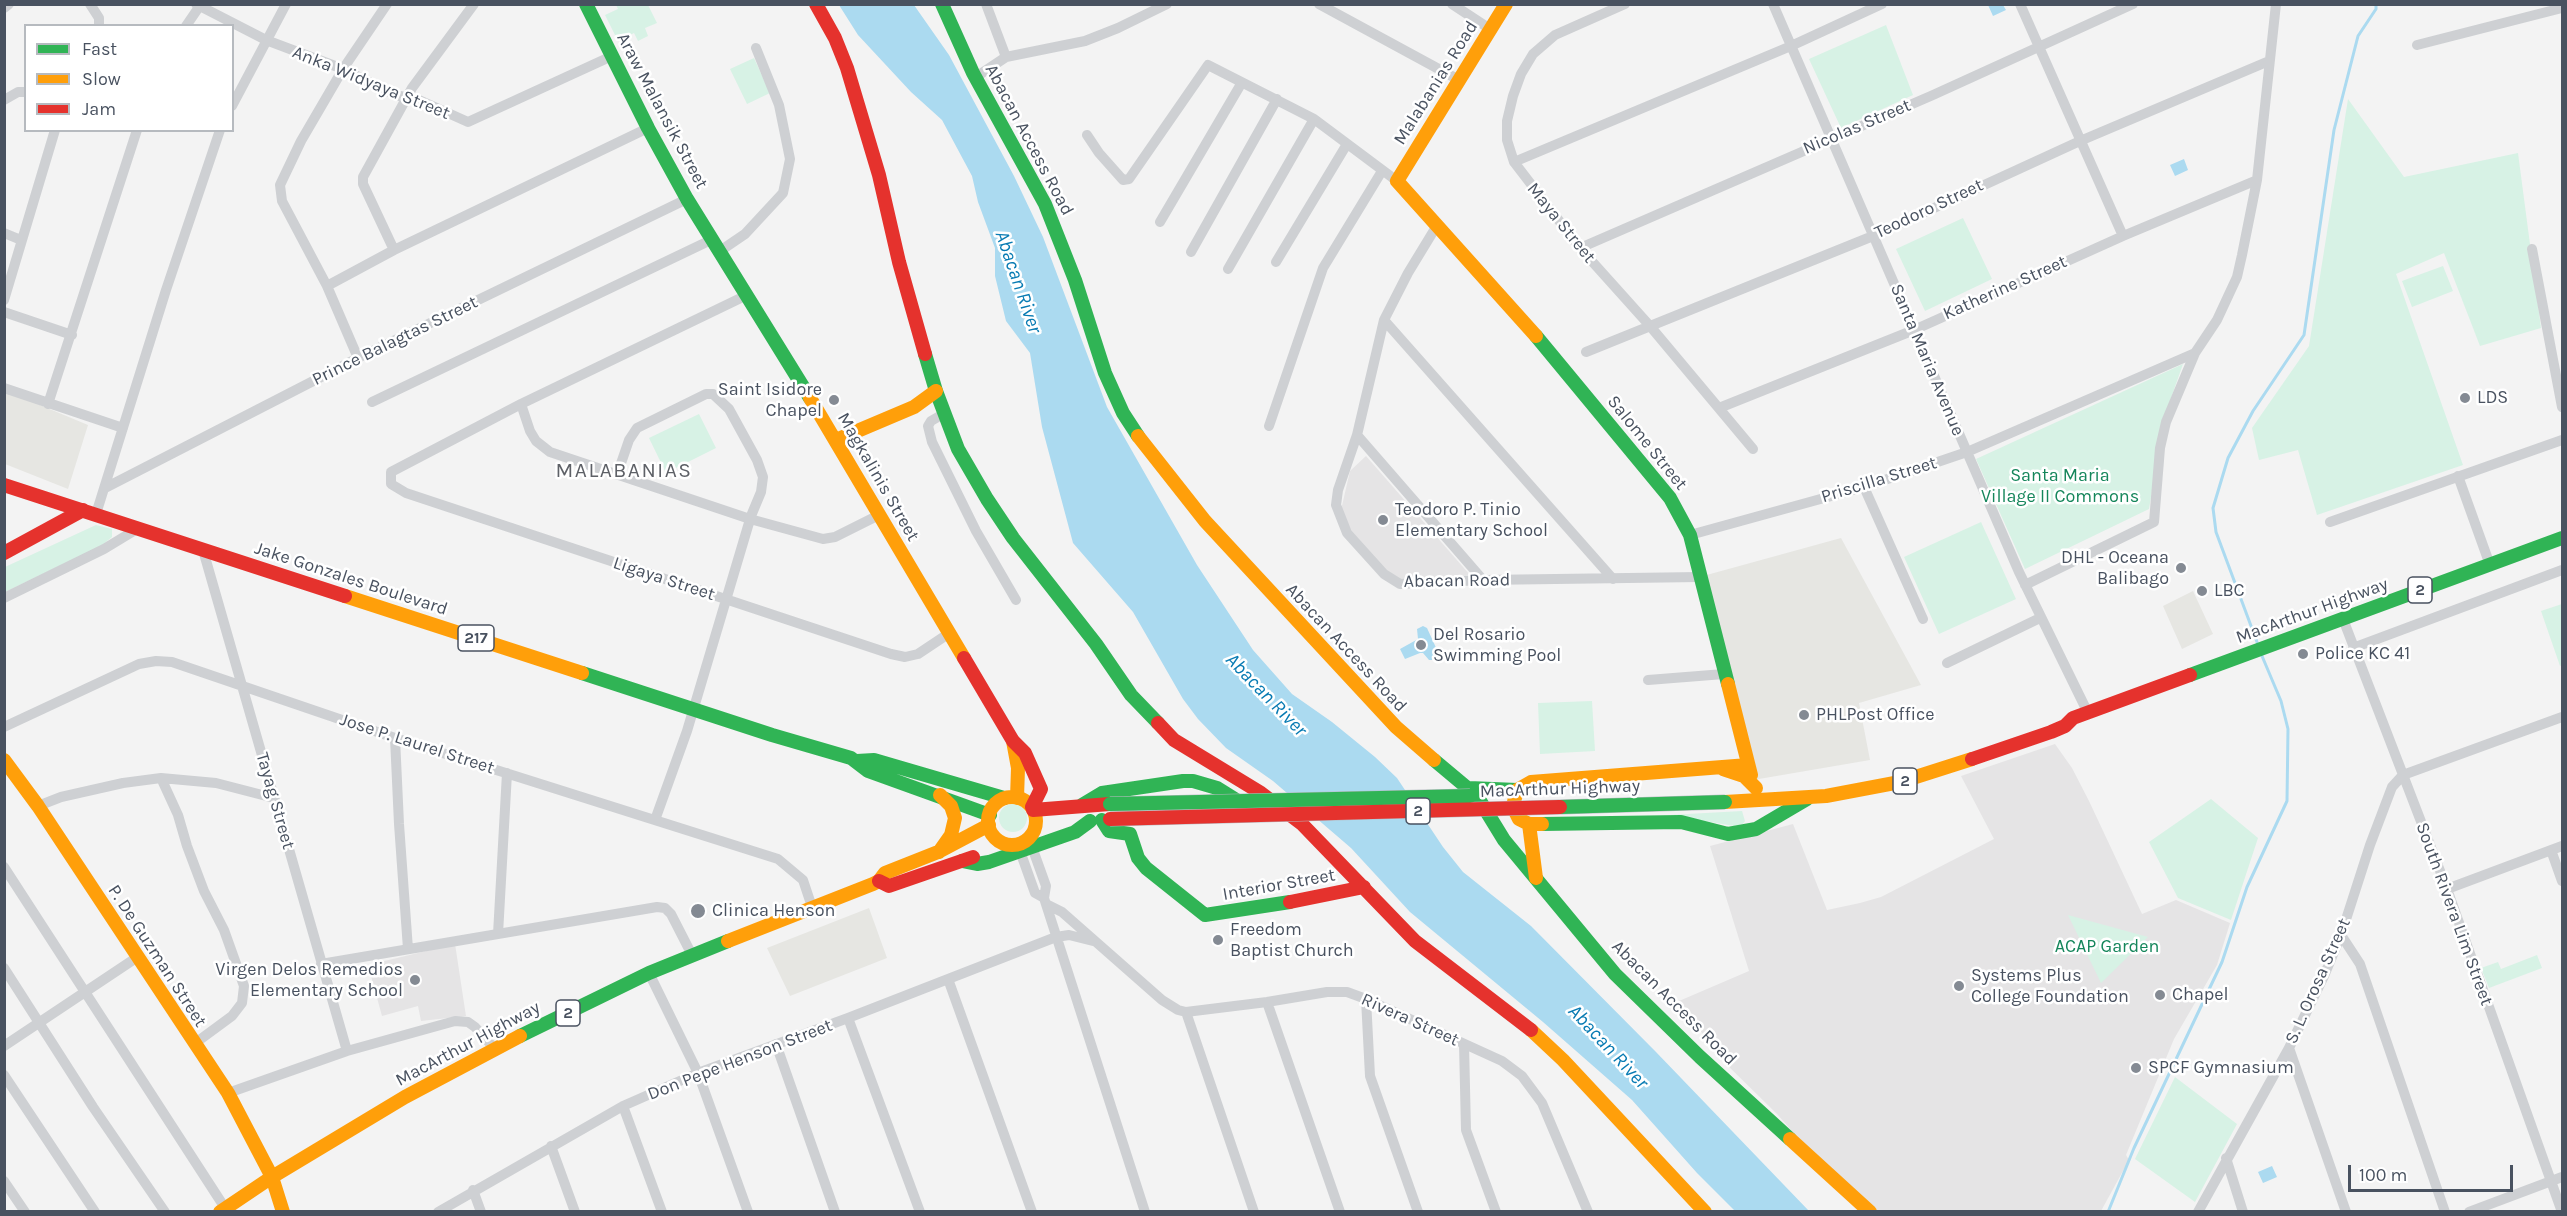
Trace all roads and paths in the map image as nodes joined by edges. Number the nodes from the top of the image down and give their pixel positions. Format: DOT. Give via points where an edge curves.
graph roads {
  1 [pos="9,4"];
  2 [pos="90,4"];
  3 [pos="286,4"];
  4 [pos="387,4"];
  5 [pos="474,4"];
  6 [pos="586,4"];
  7 [pos="816,4"];
  8 [pos="942,4"];
  9 [pos="986,4"];
  10 [pos="1167,4"];
  11 [pos="1319,4"];
  12 [pos="1452,4"];
  13 [pos="1506,4"];
  14 [pos="1625,4"];
  15 [pos="1773,4"];
  16 [pos="1882,4"];
  17 [pos="2020,4"];
  18 [pos="2133,4"];
  19 [pos="2276,4"];
  20 [pos="198,6"];
  21 [pos="4,8"];
  22 [pos="2562,8"];
  23 [pos="99,24"];
  24 [pos="187,24"];
  25 [pos="1490,29"];
  26 [pos="266,40"];
  27 [pos="2417,45"];
  28 [pos="1791,46"];
  29 [pos="2039,46"];
  30 [pos="756,48"];
  31 [pos="612,56"];
  32 [pos="1006,57"];
  33 [pos="2269,61"];
  34 [pos="343,69"];
  35 [pos="976,77"];
  36 [pos="1459,80"];
  37 [pos="1241,84"];
  38 [pos="24,92"];
  39 [pos="408,98"];
  40 [pos="1277,99"];
  41 [pos="4,100"];
  42 [pos="234,102"];
  43 [pos="1314,119"];
  44 [pos="648,128"];
  45 [pos="54,132"];
  46 [pos="136,132"];
  47 [pos="219,132"];
  48 [pos="1087,135"];
  49 [pos="1831,138"];
  50 [pos="2080,141"];
  51 [pos="1347,144"];
  52 [pos="1514,162"];
  53 [pos="1383,171"];
  54 [pos="2257,180"];
  55 [pos="1397,181"];
  56 [pos="687,199"];
  57 [pos="1160,222"];
  58 [pos="1436,227"];
  59 [pos="4,233"];
  60 [pos="1873,236"];
  61 [pos="2123,236"];
  62 [pos="21,240"];
  63 [pos="714,241"];
  64 [pos="1580,248"];
  65 [pos="2532,249"];
  66 [pos="394,250"];
  67 [pos="1191,252"];
  68 [pos="1275,262"];
  69 [pos="1227,269"];
  70 [pos="327,286"];
  71 [pos="747,295"];
  72 [pos="4,300"];
  73 [pos="4,312"];
  74 [pos="1384,320"];
  75 [pos="1650,326"];
  76 [pos="1914,330"];
  77 [pos="72,334"];
  78 [pos="1586,352"];
  79 [pos="2195,353"];
  80 [pos="358,358"];
  81 [pos="2558,365"];
  82 [pos="4,388"];
  83 [pos="936,391"];
  84 [pos="372,402"];
  85 [pos="48,404"];
  86 [pos="521,404"];
  87 [pos="2562,407"];
  88 [pos="1719,408"];
  89 [pos="945,413"];
  90 [pos="1269,426"];
  91 [pos="123,428"];
  92 [pos="1357,435"];
  93 [pos="836,440"];
  94 [pos="2562,440"];
  95 [pos="1753,449"];
  96 [pos="1966,452"];
  97 [pos="616,475"];
  98 [pos="2458,476"];
  99 [pos="4,485"];
  100 [pos="1864,487"];
  101 [pos="105,488"];
  102 [pos="90,512"];
  103 [pos="879,515"];
  104 [pos="750,519"];
  105 [pos="2330,522"];
  106 [pos="137,529"];
  107 [pos="1690,535"];
  108 [pos="2562,538"];
  109 [pos="203,550"];
  110 [pos="4,553"];
  111 [pos="2490,565"];
  112 [pos="2562,570"];
  113 [pos="1700,577"];
  114 [pos="1612,579"];
  115 [pos="1483,580"];
  116 [pos="2025,585"];
  117 [pos="4,598"];
  118 [pos="727,600"];
  119 [pos="1016,600"];
  120 [pos="2040,618"];
  121 [pos="1923,619"];
  122 [pos="2343,619"];
  123 [pos="948,634"];
  124 [pos="2353,648"];
  125 [pos="1947,663"];
  126 [pos="1724,674"];
  127 [pos="1648,680"];
  128 [pos="242,687"];
  129 [pos="693,709"];
  130 [pos="2088,713"];
  131 [pos="2562,717"];
  132 [pos="2073,718"];
  133 [pos="4,727"];
  134 [pos="396,738"];
  135 [pos="1013,741"];
  136 [pos="4,760"];
  137 [pos="857,761"];
  138 [pos="1748,765"];
  139 [pos="1722,768"];
  140 [pos="507,773"];
  141 [pos="2403,775"];
  142 [pos="161,778"];
  143 [pos="1469,788"];
  144 [pos="1756,788"];
  145 [pos="1517,790"];
  146 [pos="1261,793"];
  147 [pos="940,795"];
  148 [pos="274,798"];
  149 [pos="1011,798"];
  150 [pos="1730,798"];
  151 [pos="1808,798"];
  152 [pos="1245,805"];
  153 [pos="38,806"];
  154 [pos="1079,806"];
  155 [pos="1032,808"];
  156 [pos="655,820"];
  157 [pos="989,820"];
  158 [pos="1101,820"];
  159 [pos="1302,824"];
  160 [pos="1529,824"];
  161 [pos="1035,829"];
  162 [pos="1737,833"];
  163 [pos="2562,846"];
  164 [pos="1020,847"];
  165 [pos="2551,850"];
  166 [pos="938,852"];
  167 [pos="4,867"];
  168 [pos="1536,878"];
  169 [pos="879,881"];
  170 [pos="2562,881"];
  171 [pos="1364,888"];
  172 [pos="2447,889"];
  173 [pos="1045,901"];
  174 [pos="812,907"];
  175 [pos="498,934"];
  176 [pos="2341,935"];
  177 [pos="1056,937"];
  178 [pos="1093,941"];
  179 [pos="408,949"];
  180 [pos="692,955"];
  181 [pos="136,958"];
  182 [pos="321,964"];
  183 [pos="4,968"];
  184 [pos="649,973"];
  185 [pos="948,979"];
  186 [pos="84,993"];
  187 [pos="1366,999"];
  188 [pos="1267,1002"];
  189 [pos="1186,1012"];
  190 [pos="848,1018"];
  191 [pos="40,1021"];
  192 [pos="194,1044"];
  193 [pos="776,1044"];
  194 [pos="1464,1044"];
  195 [pos="4,1046"];
  196 [pos="494,1048"];
  197 [pos="2289,1048"];
  198 [pos="347,1051"];
  199 [pos="698,1073"];
  200 [pos="4,1075"];
  201 [pos="228,1094"];
  202 [pos="623,1106"];
  203 [pos="551,1146"];
  204 [pos="2226,1158"];
  205 [pos="272,1177"];
  206 [pos="2562,1177"];
  207 [pos="4,1181"];
  208 [pos="2550,1182"];
  209 [pos="473,1190"];
  210 [pos="222,1210"];
  211 [pos="25,1212"];
  212 [pos="95,1212"];
  213 [pos="165,1212"];
  214 [pos="284,1212"];
  215 [pos="438,1212"];
  216 [pos="481,1212"];
  217 [pos="575,1212"];
  218 [pos="662,1212"];
  219 [pos="748,1212"];
  220 [pos="835,1212"];
  221 [pos="920,1212"];
  222 [pos="1032,1212"];
  223 [pos="1145,1212"];
  224 [pos="1254,1212"];
  225 [pos="1340,1212"];
  226 [pos="1418,1212"];
  227 [pos="1496,1212"];
  228 [pos="1588,1212"];
  229 [pos="1705,1212"];
  230 [pos="1870,1212"];
  231 [pos="2198,1212"];
  232 [pos="2243,1212"];
  233 [pos="2346,1212"];
  234 [pos="2445,1212"];
  235 [pos="2469,1212"];
  236 [pos="2562,1212"];
  1 -- 21 [label="street"];
  2 -- 23 [label="street"];
  3 -- 26 [label="street"];
  4 -- 34 [label="street"];
  5 -- 39 [label="street"];
  6 -- 31 [label="main road, Araw Malansik Street"];
  7 -- 83 [label="main road" via="847,68"];
  8 -- 35 [label="main road, Abacan Access Road"];
  9 -- 32 [label="street"];
  10 -- 32 [label="street" via="1085,41"];
  11 -- 36 [label="street"];
  12 -- 25 [label="street"];
  13 -- 25 [label="main road, Malabanias Road"];
  14 -- 52 [label="street, Maya Street" via="1554,35 1533,54 1521,74 1507,121 1507,140"];
  15 -- 28 [label="street, Santa Maria Avenue"];
  16 -- 28 [label="street"];
  17 -- 29 [label="street"];
  18 -- 29 [label="street, Nicolas Street"];
  19 -- 33 [label="street"];
  20 -- 24 [label="street"];
  20 -- 26 [label="street, Anka Widyaya Street"];
  22 -- 27 [label="street"];
  25 -- 36 [label="main road, Malabanias Road"];
  26 -- 34 [label="street, Anka Widyaya Street"];
  26 -- 42 [label="street"];
  28 -- 49 [label="street, Santa Maria Avenue"];
  28 -- 52 [label="street"];
  29 -- 49 [label="street, Nicolas Street"];
  29 -- 50 [label="street"];
  30 -- 63 [label="street" via="779,105 789,159 783,192 745,234"];
  31 -- 39 [label="street, Anka Widyaya Street" via="468,122"];
  31 -- 44 [label="main road, Araw Malansik Street"];
  32 -- 35 [label="street"];
  33 -- 50 [label="street, Teodoro Street"];
  33 -- 54 [label="street"];
  34 -- 39 [label="street, Anka Widyaya Street"];
  34 -- 70 [label="street" via="280,185 282,201"];
  35 -- 143 [label="main road, Abacan Access Road" via="1045,204 1105,373 1134,432 1212,529 1345,673 1396,727"];
  36 -- 55 [label="main road, Malabanias Road"];
  37 -- 40 [label="street"];
  37 -- 48 [label="street" via="1207,66 1131,177 1125,180"];
  37 -- 57 [label="street"];
  38 -- 41 [label="street"];
  39 -- 66 [label="street" via="363,177"];
  40 -- 43 [label="street"];
  40 -- 67 [label="street"];
  43 -- 51 [label="street"];
  43 -- 69 [label="street"];
  44 -- 56 [label="main road, Araw Malansik Street"];
  44 -- 66 [label="street"];
  45 -- 62 [label="street"];
  46 -- 77 [label="street"];
  47 -- 91 [label="street"];
  49 -- 60 [label="street, Santa Maria Avenue"];
  49 -- 64 [label="street, Nicolas Street"];
  50 -- 60 [label="street, Teodoro Street"];
  50 -- 61 [label="street"];
  51 -- 53 [label="street"];
  51 -- 68 [label="street"];
  52 -- 64 [label="street, Maya Street"];
  53 -- 55 [label="street"];
  53 -- 90 [label="street" via="1323,268"];
  54 -- 61 [label="street, Katherine Street"];
  54 -- 79 [label="street" via="2237,277 2217,320"];
  55 -- 58 [label="main road, Salome Street"];
  56 -- 63 [label="main road, Araw Malansik Street"];
  56 -- 80 [label="street, Prince Balagtas Street"];
  58 -- 74 [label="street, Abacan Road"];
  58 -- 107 [label="main road, Salome Street" via="1547,349 1641,462 1670,498"];
  59 -- 62 [label="street"];
  60 -- 75 [label="street, Teodoro Street"];
  60 -- 76 [label="street, Santa Maria Avenue"];
  61 -- 76 [label="street, Katherine Street"];
  62 -- 72 [label="street"];
  63 -- 71 [label="main road, Magkalinis Street"];
  63 -- 84 [label="street"];
  64 -- 75 [label="street, Maya Street"];
  65 -- 81 [label="street"];
  66 -- 70 [label="street"];
  70 -- 80 [label="street"];
  71 -- 86 [label="street"];
  71 -- 93 [label="main road, Magkalinis Street"];
  73 -- 77 [label="street"];
  74 -- 92 [label="street, Abacan Road"];
  74 -- 114 [label="street"];
  75 -- 78 [label="street, Teodoro Street"];
  75 -- 88 [label="street, Maya Street"];
  76 -- 88 [label="street, Katherine Street"];
  76 -- 96 [label="street, Santa Maria Avenue"];
  77 -- 85 [label="street"];
  79 -- 96 [label="street, Priscilla Street"];
  79 -- 116 [label="street" via="2162,434 2154,522"];
  80 -- 101 [label="street, Prince Balagtas Street"];
  81 -- 87 [label="street"];
  82 -- 85 [label="street"];
  83 -- 89 [label="main road"];
  83 -- 93 [label="main road" via="888,419"];
  85 -- 91 [label="street"];
  86 -- 97 [label="street" via="536,441 550,452"];
  86 -- 118 [label="street, Ligaya Street" via="391,472 391,484 406,494"];
  88 -- 95 [label="street, Maya Street"];
  89 -- 119 [label="street" via="928,426 932,442"];
  89 -- 146 [label="main road" via="958,449 987,499 1131,695 1174,740"];
  91 -- 101 [label="street"];
  92 -- 115 [label="street"];
  92 -- 115 [label="street, Abacan Road" via="1344,467 1336,505 1347,533 1384,574 1400,584"];
  93 -- 103 [label="main road, Magkalinis Street"];
  94 -- 98 [label="street"];
  96 -- 100 [label="street, Priscilla Street"];
  96 -- 116 [label="street, Santa Maria Avenue"];
  97 -- 104 [label="street"];
  97 -- 104 [label="street" via="637,428 705,394 713,394 729,409 763,477"];
  98 -- 105 [label="street"];
  98 -- 111 [label="street"];
  99 -- 102 [label="main road, Jake Gonzales Boulevard / 217"];
  100 -- 107 [label="street, Priscilla Street"];
  100 -- 121 [label="street"];
  101 -- 102 [label="street"];
  102 -- 106 [label="main road, Jake Gonzales Boulevard / 217"];
  102 -- 110 [label="main road"];
  103 -- 104 [label="street" via="836,537 823,539"];
  103 -- 123 [label="main road, Magkalinis Street"];
  104 -- 118 [label="street"];
  106 -- 109 [label="main road, Jake Gonzales Boulevard / 217"];
  106 -- 117 [label="street"];
  107 -- 113 [label="main road, Salome Street"];
  108 -- 111 [label="main road, MacArthur Highway / 2"];
  109 -- 128 [label="street, Tayag Street"];
  109 -- 129 [label="main road, Jake Gonzales Boulevard / 217"];
  111 -- 122 [label="main road, MacArthur Highway / 2"];
  112 -- 124 [label="street"];
  113 -- 114 [label="street, Abacan Road"];
  113 -- 126 [label="main road, Salome Street"];
  114 -- 115 [label="street, Abacan Road"];
  116 -- 120 [label="street, Santa Maria Avenue"];
  118 -- 123 [label="street, Ligaya Street" via="905,657 918,654"];
  118 -- 129 [label="street"];
  120 -- 125 [label="street"];
  120 -- 130 [label="street, Santa Maria Avenue"];
  122 -- 124 [label="street, South Rivera Lim Street"];
  122 -- 130 [label="main road, MacArthur Highway / 2"];
  123 -- 135 [label="main road, Magkalinis Street"];
  124 -- 141 [label="street, South Rivera Lim Street"];
  126 -- 127 [label="street"];
  126 -- 138 [label="main road, Salome Street"];
  128 -- 133 [label="street, Jose P. Laurel Street" via="172,662 148,662"];
  128 -- 134 [label="street, Jose P. Laurel Street"];
  128 -- 148 [label="street, Tayag Street"];
  129 -- 137 [label="main road, Jake Gonzales Boulevard / 217"];
  129 -- 156 [label="street"];
  130 -- 132 [label="main road, MacArthur Highway / 2"];
  131 -- 141 [label="street"];
  132 -- 144 [label="main road, MacArthur Highway / 2" via="2063,716 1898,773 1830,784"];
  132 -- 151 [label="main road, MacArthur Highway / 2" via="2051,732 1933,772"];
  134 -- 140 [label="street, Jose P. Laurel Street"];
  134 -- 179 [label="street"];
  135 -- 149 [label="main road, Magkalinis Street" via="1018,768"];
  135 -- 155 [label="main road, Magkalinis Street" via="1026,753 1041,789"];
  136 -- 153 [label="main road, P. De Guzman Street"];
  137 -- 147 [label="main road, Jake Gonzales Boulevard / 217" via="868,771"];
  137 -- 149 [label="main road, Jake Gonzales Boulevard / 217" via="874,760"];
  138 -- 139 [label="main road"];
  138 -- 144 [label="main road, Salome Street"];
  139 -- 144 [label="main road" via="1744,776"];
  139 -- 145 [label="main road" via="1537,781 1525,783"];
  140 -- 156 [label="street, Jose P. Laurel Street"];
  140 -- 175 [label="street"];
  141 -- 172 [label="street, South Rivera Lim Street"];
  141 -- 176 [label="street, S. L. Orosa Street" via="2392,787 2384,806"];
  142 -- 148 [label="street" via="216,783"];
  142 -- 153 [label="street" via="61,797"];
  142 -- 192 [label="street" via="244,986 242,1003 232,1016"];
  143 -- 145 [label="main road"];
  143 -- 168 [label="main road, Abacan Access Road"];
  144 -- 150 [label="main road, MacArthur Highway / 2"];
  145 -- 160 [label="main road" via="1516,815"];
  146 -- 152 [label="main road"];
  146 -- 159 [label="main road"];
  147 -- 157 [label="main road, Jake Gonzales Boulevard / 217"];
  147 -- 166 [label="main road" via="954,812 955,825"];
  148 -- 182 [label="street, Tayag Street"];
  149 -- 155 [label="main road"];
  149 -- 157 [label="main road, 2" via="995,805"];
  150 -- 151 [label="main road, MacArthur Highway / 2"];
  150 -- 154 [label="main road, MacArthur Highway / 2, bridge"];
  150 -- 158 [label="main road, MacArthur Highway / 2, bridge"];
  150 -- 162 [label="main road" via="1750,811 1753,819 1750,826"];
  151 -- 162 [label="main road" via="1756,829"];
  152 -- 154 [label="main road" via="1217,788 1183,781 1102,793"];
  152 -- 159 [label="main road"];
  153 -- 181 [label="main road, P. De Guzman Street"];
  154 -- 155 [label="main road, MacArthur Highway / 2"];
  155 -- 161 [label="main road"];
  156 -- 174 [label="street, Jose P. Laurel Street" via="778,859 803,880"];
  157 -- 164 [label="main road" via="996,838"];
  157 -- 166 [label="main road, MacArthur Highway / 2"];
  158 -- 161 [label="main road, MacArthur Highway / 2"];
  158 -- 164 [label="main road" via="1075,832"];
  158 -- 171 [label="main road, Interior Street" via="1109,831 1130,834 1146,868 1205,915"];
  159 -- 171 [label="main road"];
  160 -- 162 [label="main road" via="1681,822 1723,834"];
  160 -- 168 [label="main road"];
  161 -- 164 [label="main road, 2"];
  163 -- 165 [label="street"];
  164 -- 169 [label="main road, MacArthur Highway / 2" via="962,861 889,886"];
  164 -- 173 [label="street" via="1035,893"];
  165 -- 170 [label="street"];
  165 -- 172 [label="street"];
  166 -- 169 [label="main road, MacArthur Highway / 2" via="885,873"];
  167 -- 186 [label="street"];
  168 -- 230 [label="main road, Abacan Access Road" via="1615,974"];
  169 -- 174 [label="main road, MacArthur Highway / 2"];
  171 -- 229 [label="main road" via="1421,946 1543,1041"];
  172 -- 208 [label="street, South Rivera Lim Street"];
  173 -- 177 [label="street"];
  173 -- 178 [label="street"];
  174 -- 180 [label="main road, MacArthur Highway / 2"];
  175 -- 179 [label="street"];
  175 -- 180 [label="street" via="657,907 671,914"];
  176 -- 197 [label="street, S. L. Orosa Street"];
  176 -- 234 [label="street" via="2360,964"];
  177 -- 178 [label="street" via="1069,935"];
  177 -- 185 [label="street, Don Pepe Henson Street"];
  177 -- 223 [label="street"];
  178 -- 189 [label="street" via="1162,1000"];
  179 -- 182 [label="street"];
  180 -- 184 [label="main road, MacArthur Highway / 2"];
  181 -- 186 [label="street"];
  181 -- 192 [label="main road, P. De Guzman Street"];
  182 -- 198 [label="street, Tayag Street"];
  183 -- 191 [label="street"];
  184 -- 196 [label="main road, MacArthur Highway / 2"];
  184 -- 199 [label="street"];
  185 -- 190 [label="street, Don Pepe Henson Street"];
  185 -- 222 [label="street"];
  186 -- 191 [label="street"];
  186 -- 210 [label="street"];
  187 -- 188 [label="street, Rivera Street" via="1347,992 1327,992"];
  187 -- 194 [label="street, Rivera Street"];
  187 -- 226 [label="street" via="1370,1076"];
  188 -- 189 [label="street, Rivera Street"];
  188 -- 225 [label="street"];
  189 -- 224 [label="street"];
  190 -- 193 [label="street, Don Pepe Henson Street"];
  190 -- 221 [label="street"];
  191 -- 195 [label="street"];
  191 -- 213 [label="street"];
  192 -- 201 [label="main road, P. De Guzman Street"];
  193 -- 199 [label="street, Don Pepe Henson Street"];
  193 -- 220 [label="street"];
  194 -- 227 [label="street" via="1466,1130"];
  194 -- 228 [label="street, Rivera Street" via="1502,1061 1527,1082 1542,1103"];
  196 -- 198 [label="street" via="476,1027 454,1021"];
  196 -- 205 [label="main road, MacArthur Highway / 2" via="405,1096"];
  197 -- 204 [label="street, S. L. Orosa Street"];
  197 -- 233 [label="street"];
  198 -- 201 [label="street"];
  199 -- 202 [label="street, Don Pepe Henson Street"];
  199 -- 219 [label="street"];
  200 -- 212 [label="street"];
  201 -- 205 [label="main road, P. De Guzman Street"];
  202 -- 203 [label="street, Don Pepe Henson Street"];
  202 -- 218 [label="street"];
  203 -- 209 [label="street, Don Pepe Henson Street"];
  203 -- 217 [label="street"];
  204 -- 231 [label="street, S. L. Orosa Street"];
  204 -- 232 [label="street"];
  205 -- 210 [label="main road, MacArthur Highway / 2"];
  205 -- 214 [label="main road, P. De Guzman Street"];
  206 -- 208 [label="street"];
  207 -- 211 [label="street"];
  208 -- 235 [label="street"];
  208 -- 236 [label="street, South Rivera Lim Street"];
  209 -- 215 [label="street, Don Pepe Henson Street"];
  209 -- 216 [label="street"];
}
